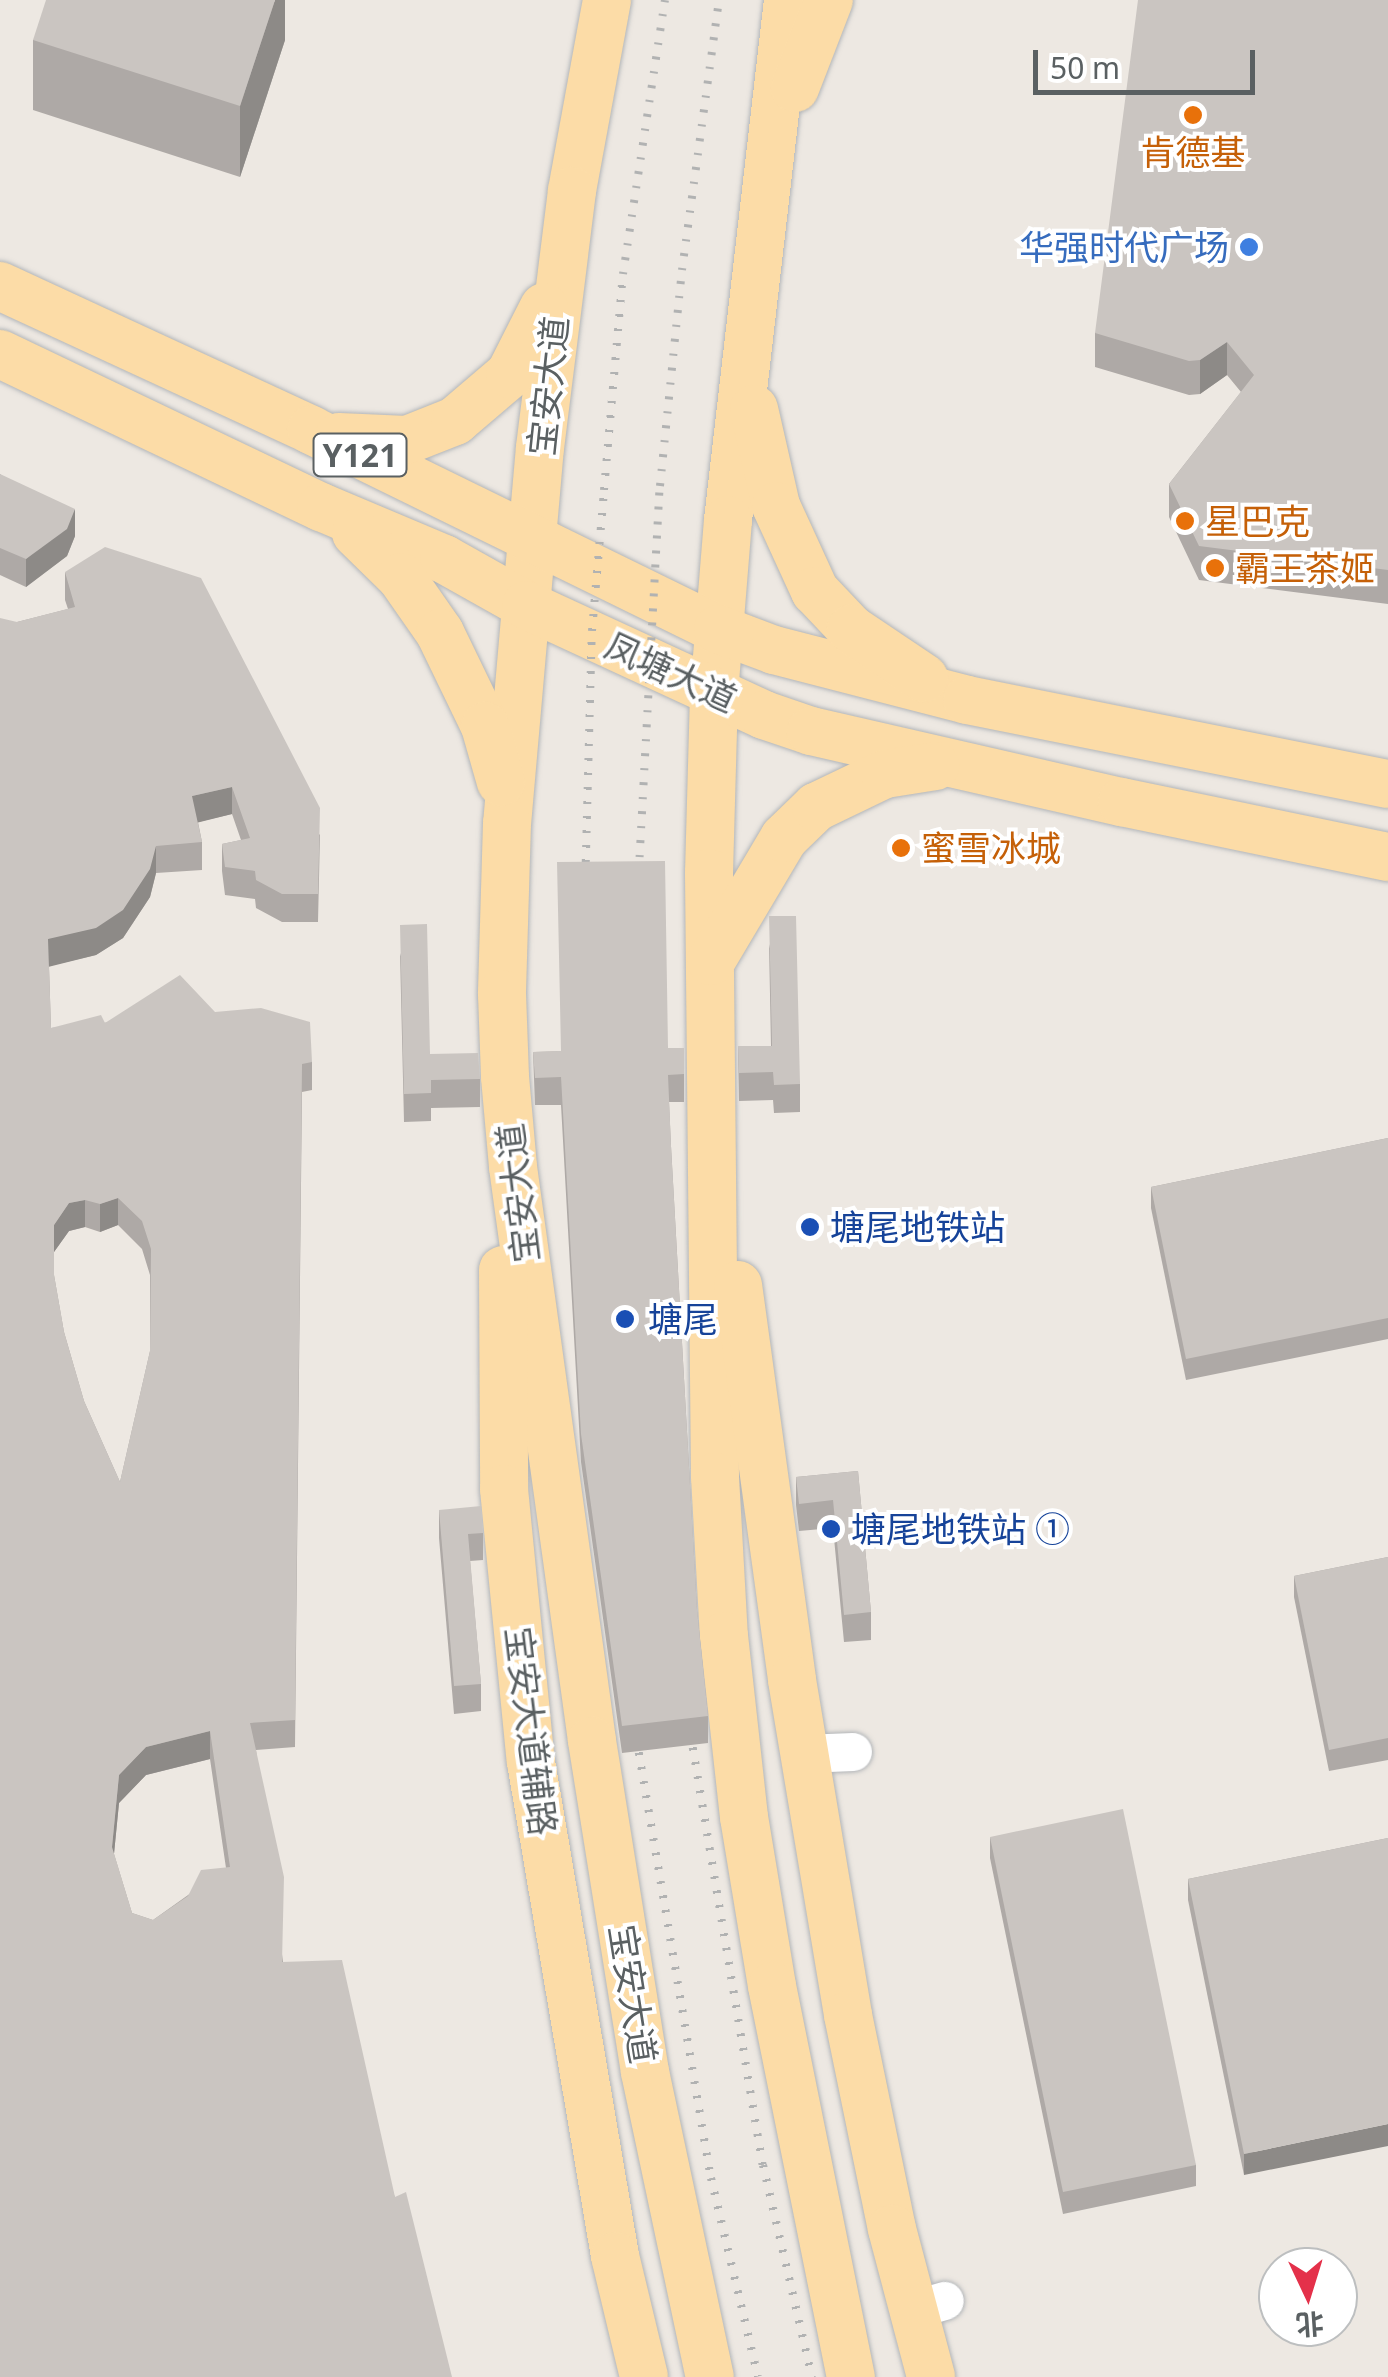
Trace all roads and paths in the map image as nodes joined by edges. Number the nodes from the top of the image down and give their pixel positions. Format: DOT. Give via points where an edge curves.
graph roads {
  1 [pos="581,0"];
  2 [pos="607,0"];
  3 [pos="788,0"];
  4 [pos="830,0"];
  5 [pos="770,152"];
  6 [pos="572,191"];
  7 [pos="562,262"];
  8 [pos="0,286"];
  9 [pos="745,353"];
  10 [pos="0,354"];
  11 [pos="311,430"];
  12 [pos="321,507"];
  13 [pos="532,541"];
  14 [pos="526,605"];
  15 [pos="718,629"];
  16 [pos="714,694"];
  17 [pos="967,700"];
  18 [pos="1137,732"];
  19 [pos="960,764"];
  20 [pos="1388,784"];
  21 [pos="1122,802"];
  22 [pos="507,824"];
  23 [pos="1388,857"];
  24 [pos="711,962"];
  25 [pos="505,1077"];
  26 [pos="714,1104"];
  27 [pos="853,1752"];
  28 [pos="804,1754"];
  29 [pos="644,2377"];
  30 [pos="710,2377"];
  31 [pos="851,2377"];
  32 [pos="931,2377"];
  1 -- 6 [label="main road"];
  2 -- 6 [label="main road, 宝安大道"];
  3 -- 5 [label="main road"];
  4 -- 5 [label="main road"];
  5 -- 9 [label="main road"];
  6 -- 7 [label="main road, 宝安大道"];
  7 -- 11 [label="main road" via="510,374 466,413 407,440 364,441"];
  7 -- 13 [label="main road, 宝安大道"];
  8 -- 11 [label="main road, 凤塘大道 / Y121"];
  9 -- 15 [label="main road"];
  9 -- 17 [label="main road" via="776,506 815,591 891,659"];
  10 -- 12 [label="main road, 凤塘大道 / Y121"];
  11 -- 13 [label="main road, 凤塘大道 / Y121"];
  12 -- 14 [label="main road, 凤塘大道 / Y121" via="444,559"];
  12 -- 22 [label="main road" via="378,553 440,633 485,726"];
  13 -- 14 [label="main road, 宝安大道"];
  13 -- 15 [label="main road, 凤塘大道 / Y121"];
  14 -- 16 [label="main road, 凤塘大道 / Y121"];
  14 -- 22 [label="main road, 宝安大道"];
  15 -- 16 [label="main road"];
  15 -- 17 [label="main road, 凤塘大道" via="823,666"];
  16 -- 19 [label="main road, 凤塘大道 / Y121" via="811,731"];
  16 -- 24 [label="main road"];
  17 -- 18 [label="main road, 凤塘大道"];
  18 -- 20 [label="main road, 凤塘大道"];
  18 -- 21 [label="main road"];
  19 -- 21 [label="main road, 凤塘大道 / Y121"];
  19 -- 24 [label="main road" via="885,774 816,807 784,838"];
  21 -- 23 [label="main road, 凤塘大道 / Y121"];
  22 -- 25 [label="main road, 宝安大道"];
  24 -- 26 [label="main road"];
  25 -- 29 [label="main road, 宝安大道辅路" via="504,1488 531,1762 615,2256"];
  25 -- 30 [label="main road, 宝安大道" via="592,1741 645,2072"];
  26 -- 28 [label="main road"];
  26 -- 31 [label="main road" via="712,1332 724,1636 772,1986"];
  27 -- 28 [label="street"];
  28 -- 32 [label="main road" via="848,2015 929,2306"];
}
